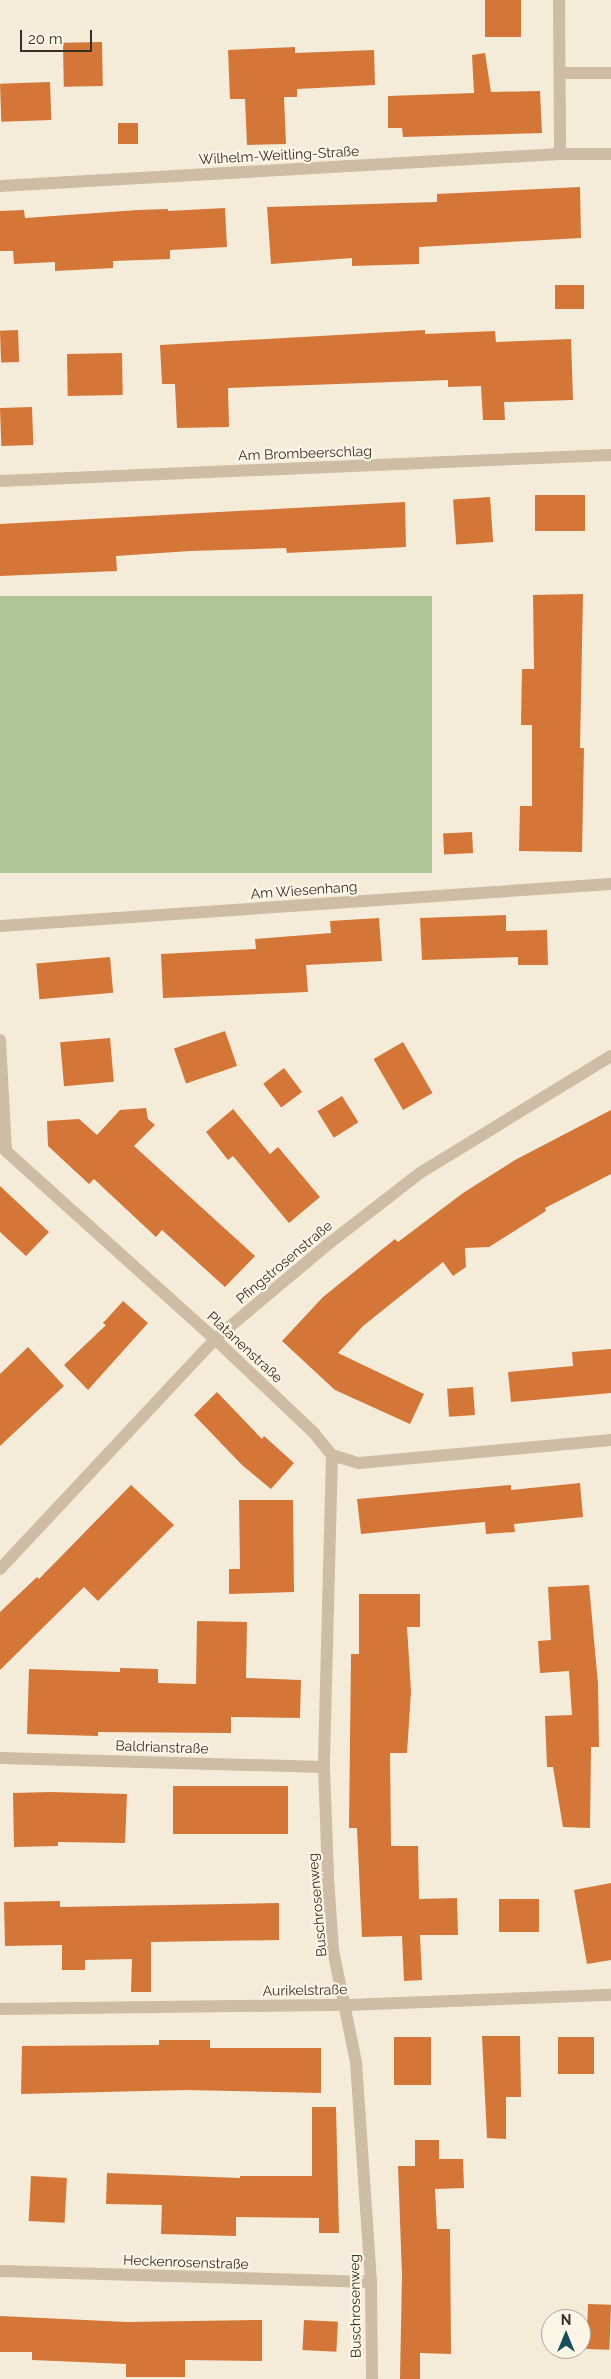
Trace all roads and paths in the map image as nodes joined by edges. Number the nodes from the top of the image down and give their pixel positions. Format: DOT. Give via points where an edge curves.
graph roads {
  1 [pos="559,0"];
  2 [pos="561,73"];
  3 [pos="611,73"];
  4 [pos="560,154"];
  5 [pos="611,154"];
  6 [pos="0,186"];
  7 [pos="611,455"];
  8 [pos="0,481"];
  9 [pos="611,884"];
  10 [pos="0,926"];
  11 [pos="0,1040"];
  12 [pos="611,1056"];
  13 [pos="3,1153"];
  14 [pos="215,1339"];
  15 [pos="611,1440"];
  16 [pos="332,1456"];
  17 [pos="0,1569"];
  18 [pos="0,1758"];
  19 [pos="324,1767"];
  20 [pos="611,1996"];
  21 [pos="347,2005"];
  22 [pos="0,2009"];
  23 [pos="0,2271"];
  24 [pos="371,2282"];
  25 [pos="372,2379"];
  1 -- 2 [label="street"];
  2 -- 3 [label="street"];
  2 -- 4 [label="street"];
  4 -- 5 [label="street, Wilhelm-Weitling-Straße"];
  4 -- 6 [label="street, Wilhelm-Weitling-Straße"];
  7 -- 8 [label="street, Am Brombeerschlag"];
  9 -- 10 [label="street, Am Wiesenhang"];
  11 -- 13 [label="street, Platanenstraße"];
  12 -- 14 [label="street, Pfingstrosenstraße" via="420,1173 327,1245"];
  13 -- 14 [label="street, Platanenstraße"];
  14 -- 16 [label="street, Platanenstraße" via="314,1433"];
  14 -- 17 [label="street, Pfingstrosenstraße"];
  15 -- 16 [label="street" via="359,1463"];
  16 -- 19 [label="street, Buschrosenweg"];
  18 -- 19 [label="street, Baldrianstraße"];
  19 -- 21 [label="street, Buschrosenweg" via="333,1950"];
  20 -- 21 [label="street, Aurikelstraße"];
  21 -- 22 [label="street, Aurikelstraße"];
  21 -- 24 [label="street, Buschrosenweg" via="357,2071"];
  23 -- 24 [label="street, Heckenrosenstraße"];
  24 -- 25 [label="street, Buschrosenweg"];
}
